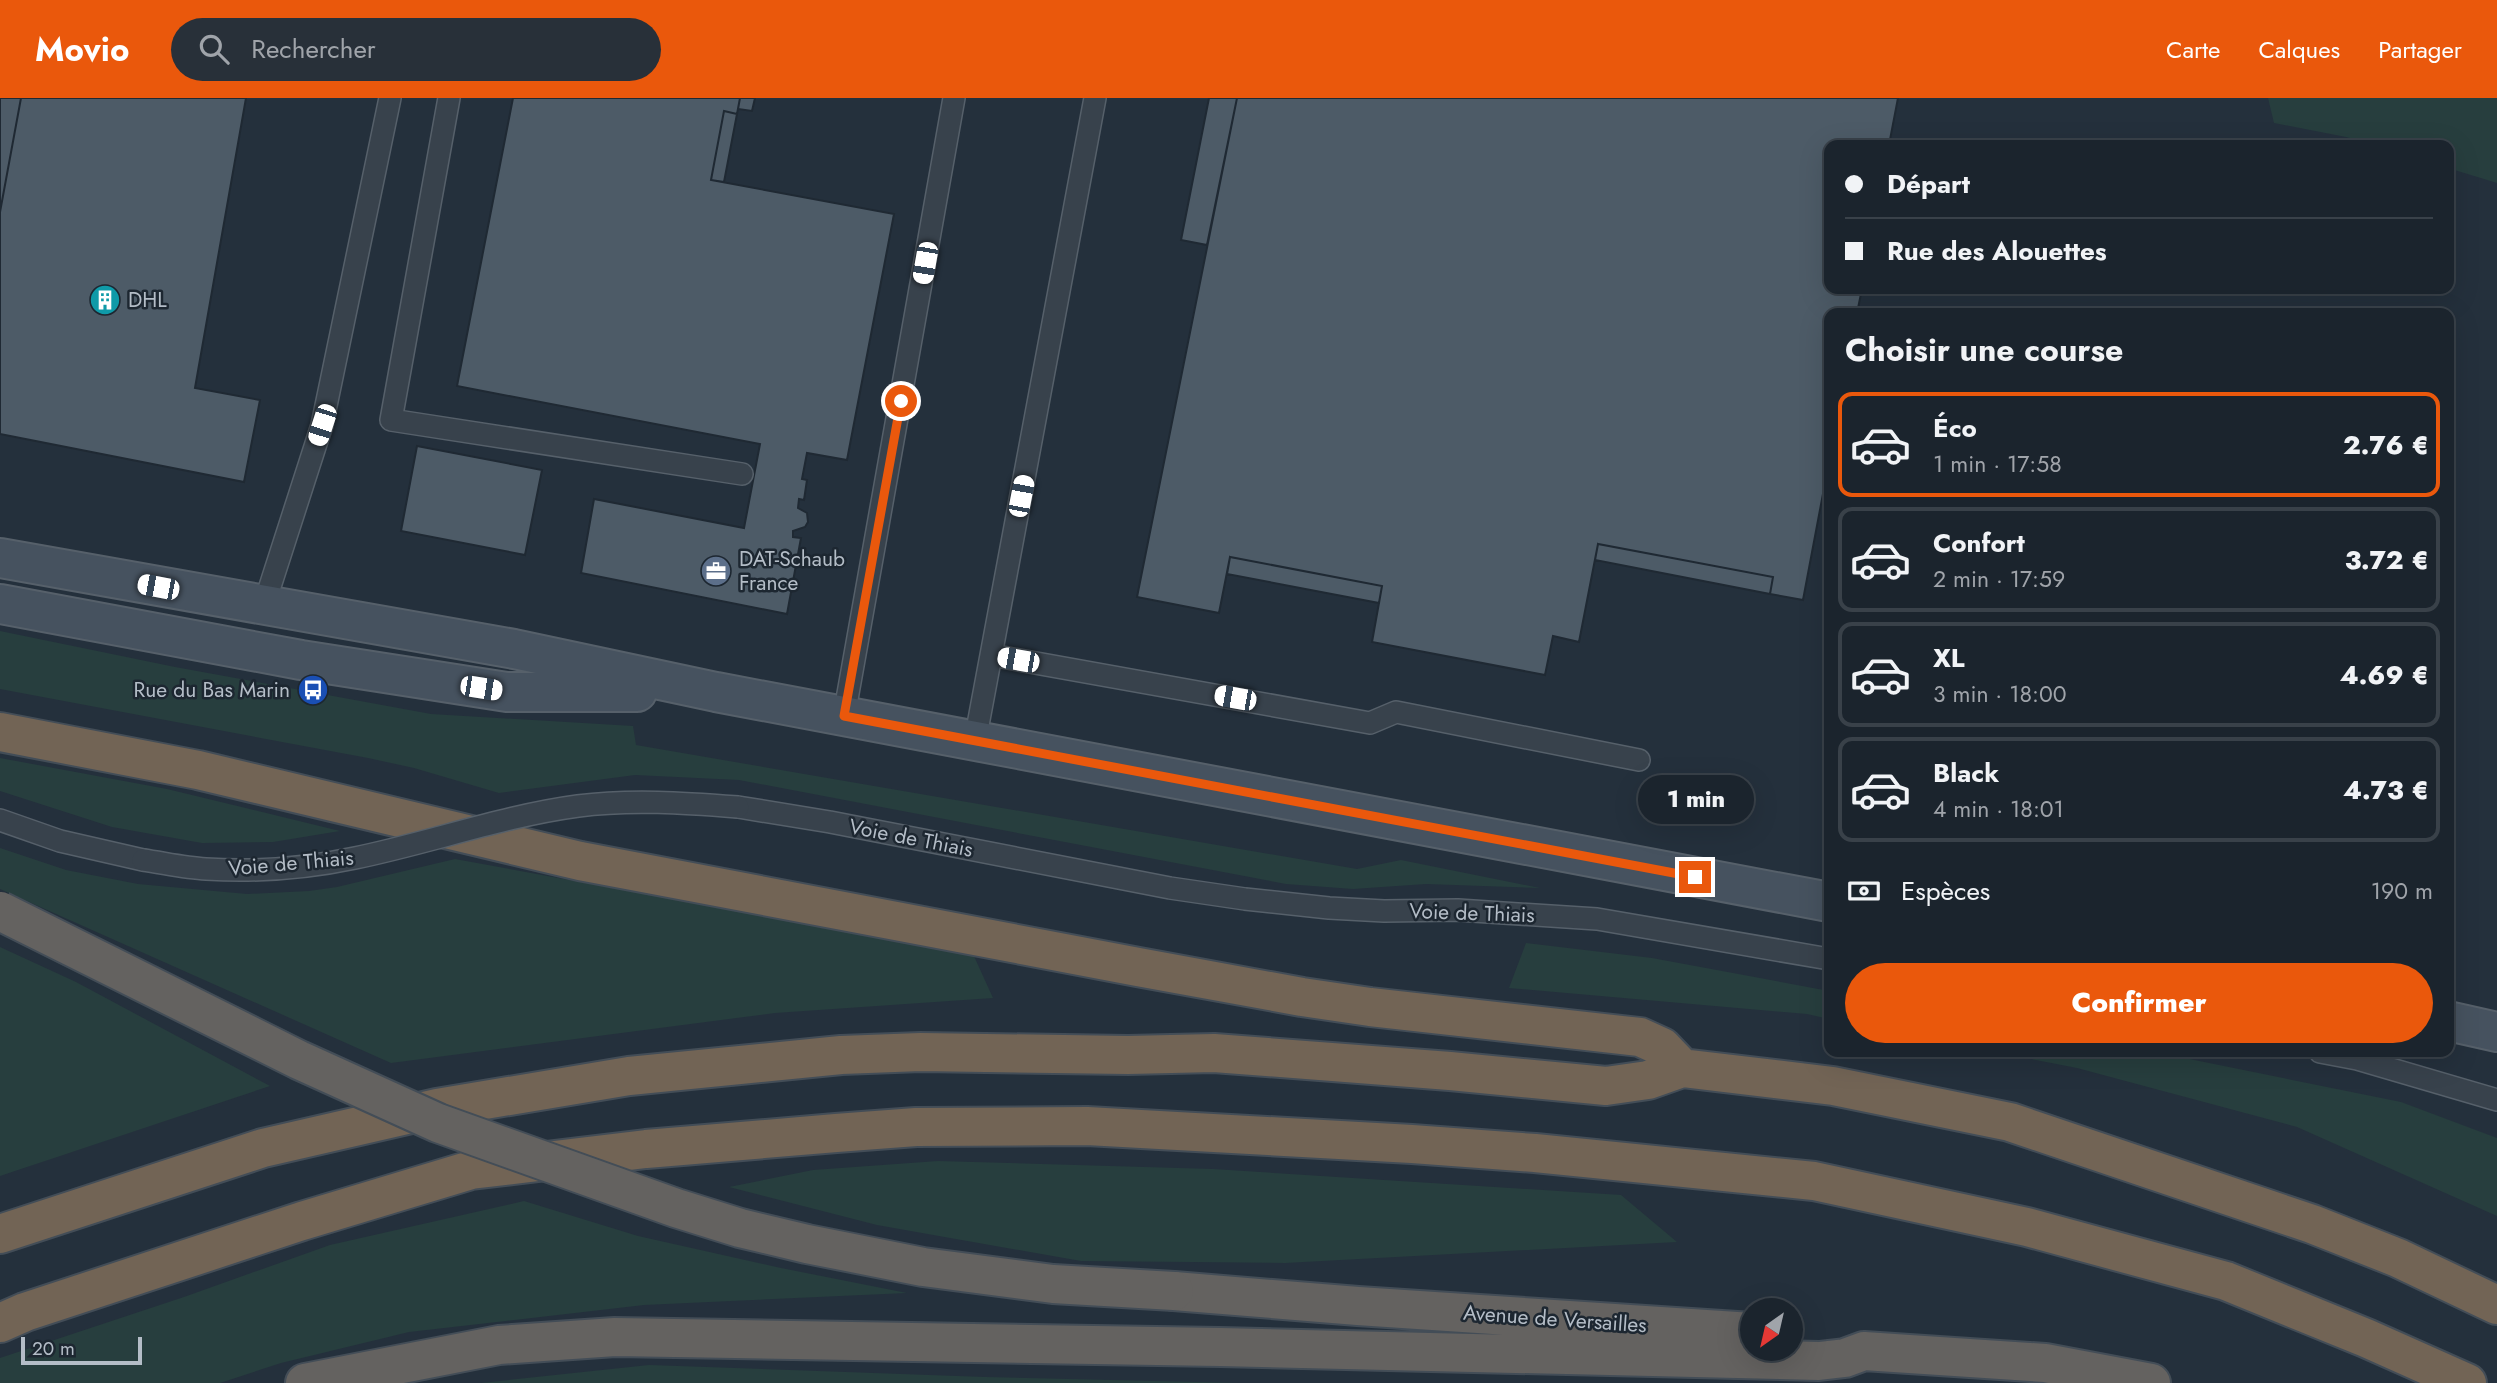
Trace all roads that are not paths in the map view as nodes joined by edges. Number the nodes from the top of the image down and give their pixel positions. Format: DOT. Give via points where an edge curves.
graph roads {
  1 [pos="390,98"];
  2 [pos="449,98"];
  3 [pos="954,98"];
  4 [pos="1095,98"];
  5 [pos="742,474"];
  6 [pos="0,558"];
  7 [pos="0,604"];
  8 [pos="264,605"];
  9 [pos="991,655"];
  10 [pos="716,692"];
  11 [pos="844,716"];
  12 [pos="0,733"];
  13 [pos="975,741"];
  14 [pos="1639,760"];
  15 [pos="0,820"];
  16 [pos="1824,901"];
  17 [pos="0,911"];
  18 [pos="1824,957"];
  19 [pos="2454,1022"];
  20 [pos="2497,1032"];
  21 [pos="2355,1057"];
  22 [pos="1682,1068"];
  23 [pos="2497,1100"];
  24 [pos="0,1234"];
  25 [pos="2497,1305"];
  26 [pos="0,1323"];
  27 [pos="1740,1331"];
  28 [pos="1803,1336"];
  29 [pos="1864,1351"];
  30 [pos="304,1383"];
  31 [pos="2151,1383"];
  32 [pos="2467,1383"];
  1 -- 8 [label="lane" via="322,425"];
  2 -- 5 [label="lane" via="391,420"];
  3 -- 11 [label="lane"];
  4 -- 9 [label="lane"];
  6 -- 8 [label="main road"];
  7 -- 10 [label="main road" via="301,660 507,692"];
  8 -- 10 [label="main road" via="514,649"];
  9 -- 13 [label="lane"];
  9 -- 14 [label="lane" via="1370,723 1396,712"];
  10 -- 11 [label="main road"];
  11 -- 13 [label="main road"];
  12 -- 22 [label="highway" via="198,770 580,861 1302,997 1640,1037 1661,1047"];
  13 -- 16 [label="main road"];
  15 -- 18 [label="lane, Voie de Thiais, bridge" via="60,841 143,860 206,869 272,869 354,859 578,806 690,803 830,822 1245,899 1329,908 1597,919"];
  17 -- 27 [label="highway, Avenue de Versailles, bridge" via="299,1060 438,1123 676,1208 780,1237 923,1267 1053,1284"];
  19 -- 20 [label="main road"];
  21 -- 23 [label="lane"];
  22 -- 24 [label="highway" via="1648,1080 1606,1086 1214,1053 841,1055 629,1076 437,1108 263,1148"];
  22 -- 25 [label="highway" via="1833,1086 2010,1122 2312,1224"];
  26 -- 32 [label="highway" via="302,1221 471,1170 646,1149 916,1127 1087,1126 1535,1153 1814,1181 2027,1227 2226,1281"];
  28 -- 29 [label="highway" via="1843,1340"];
  29 -- 30 [label="highway" via="1819,1361 615,1337 499,1345"];
  29 -- 31 [label="highway" via="2045,1363"];
}
